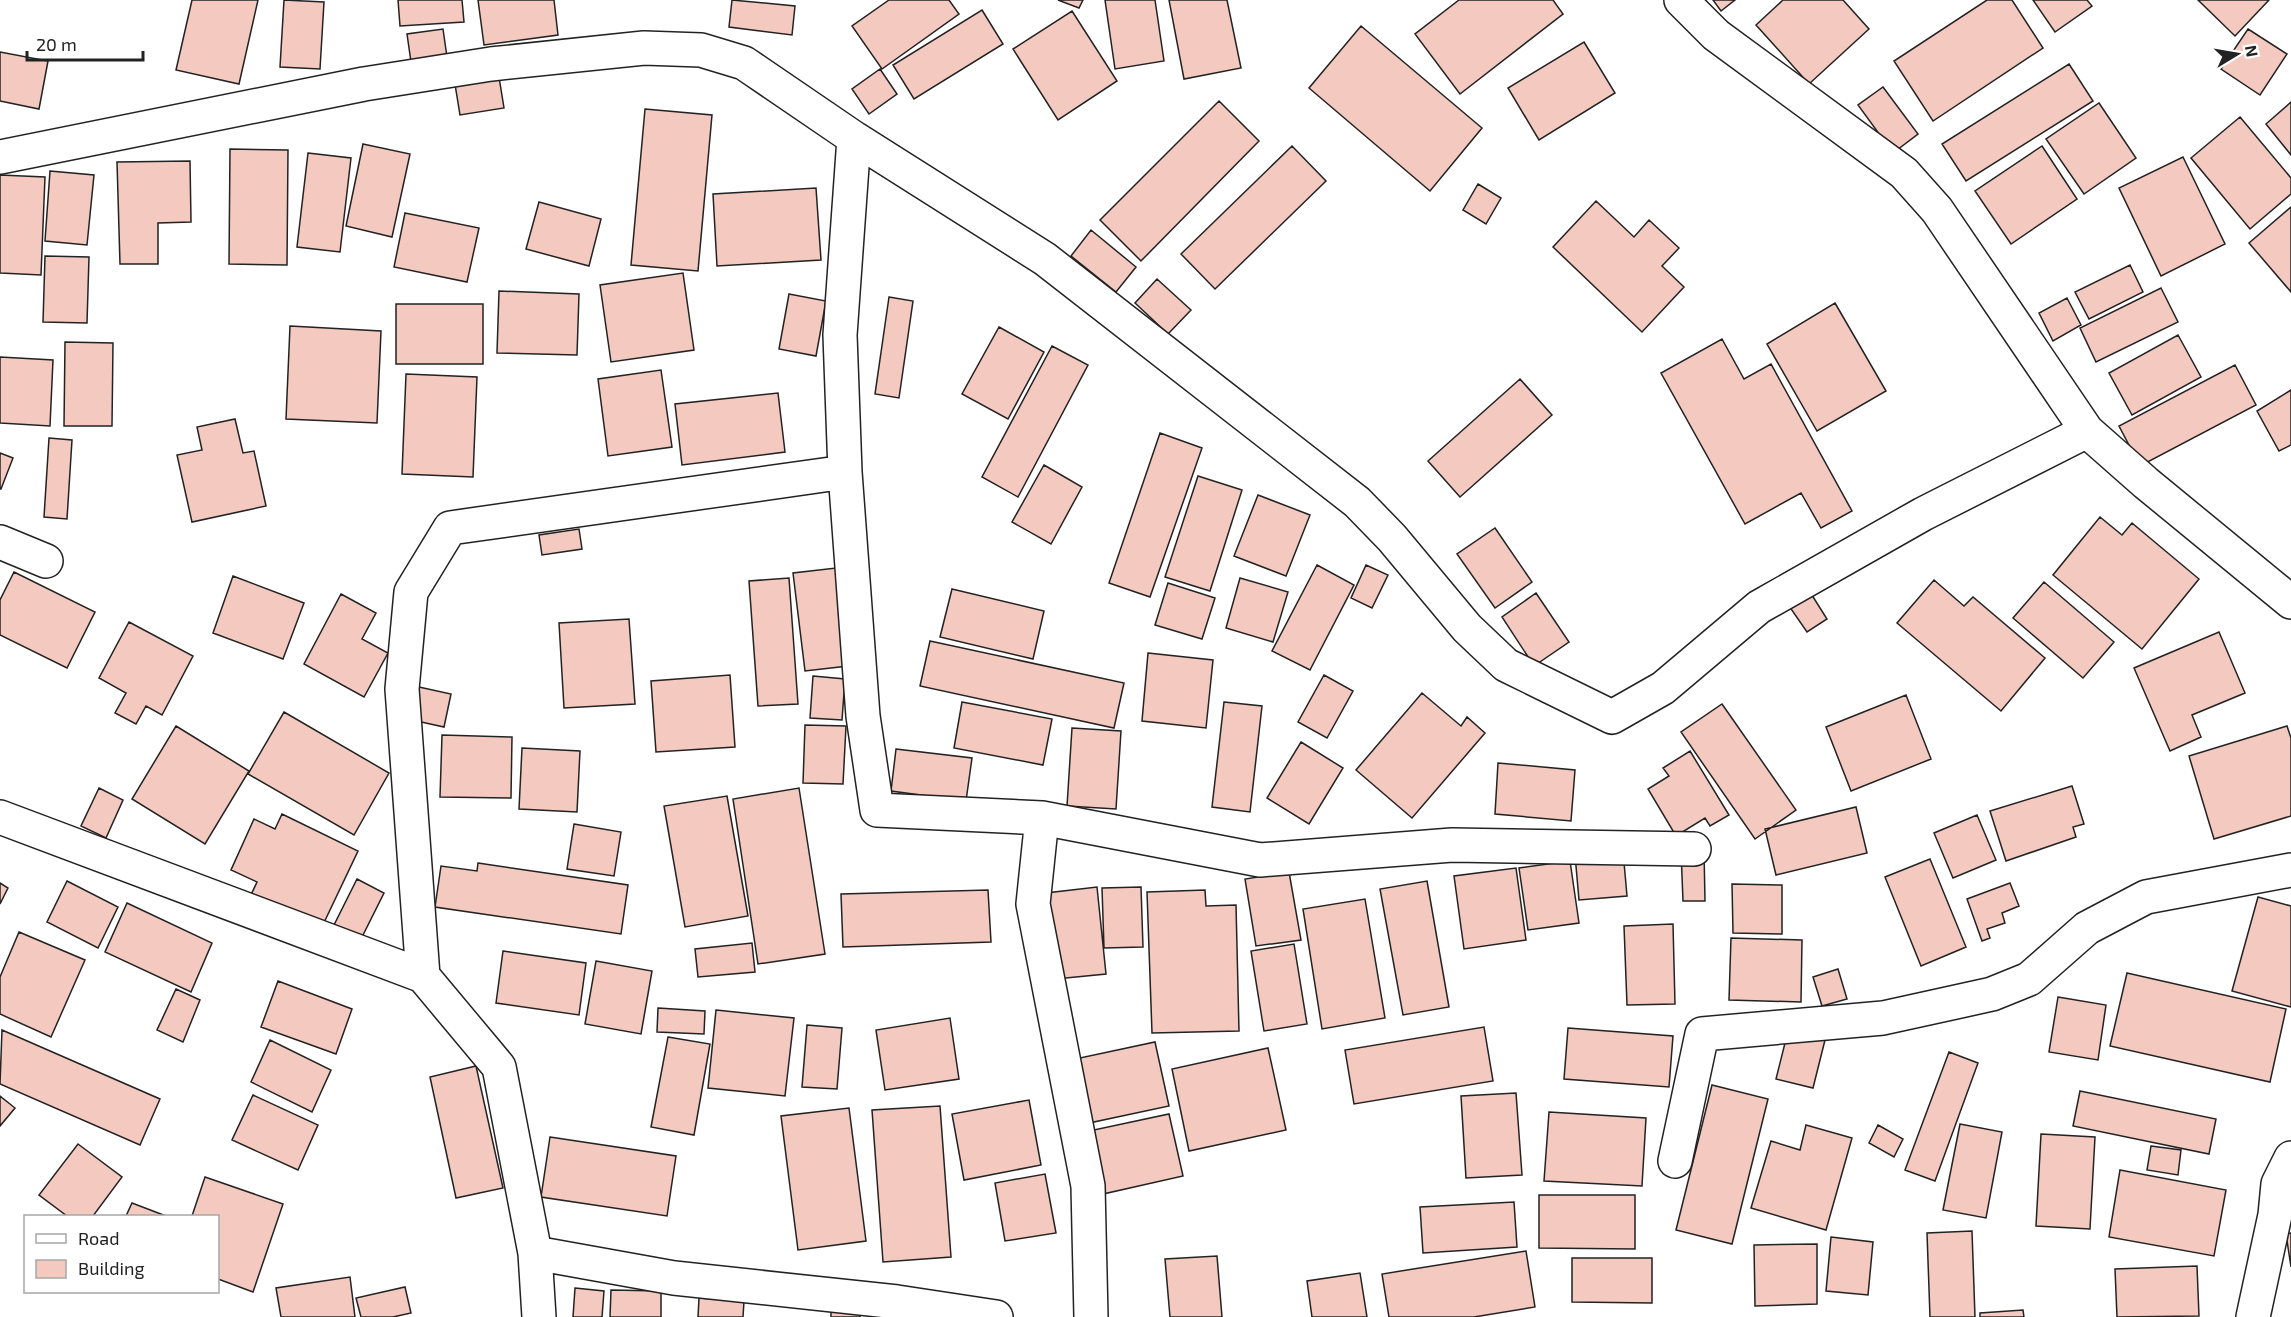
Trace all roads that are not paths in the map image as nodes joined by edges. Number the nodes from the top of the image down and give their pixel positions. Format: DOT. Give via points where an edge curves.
graph roads {
  1 [pos="1681,0"];
  2 [pos="854,138"];
  3 [pos="0,157"];
  4 [pos="2087,431"];
  5 [pos="845,472"];
  6 [pos="0,542"];
  7 [pos="46,561"];
  8 [pos="2291,602"];
  9 [pos="0,817"];
  10 [pos="1042,818"];
  11 [pos="1694,849"];
  12 [pos="2291,870"];
  13 [pos="423,976"];
  14 [pos="1675,1161"];
  15 [pos="2287,1175"];
  16 [pos="535,1253"];
  17 [pos="539,1317"];
  18 [pos="996,1317"];
  19 [pos="1091,1317"];
  20 [pos="2253,1317"];
  1 -- 4 [label="street" via="1716,35 1904,173 1937,210"];
  2 -- 3 [label="street" via="744,63 701,50 645,48 491,64 364,84"];
  2 -- 4 [label="street" via="1045,259 1357,502 1467,628 1506,665 1612,717 1662,688 1760,607 1923,514"];
  2 -- 5 [label="street" via="840,335"];
  4 -- 8 [label="street"];
  5 -- 10 [label="street" via="863,716 877,810"];
  5 -- 13 [label="street" via="450,528 411,592 402,689"];
  6 -- 7 [label="street"];
  9 -- 13 [label="street"];
  10 -- 11 [label="street" via="1260,860 1452,845"];
  10 -- 19 [label="street" via="1033,904 1088,1186"];
  12 -- 14 [label="street" via="2146,897 2087,928 2029,979 1992,994 1883,1018 1702,1034"];
  13 -- 16 [label="street" via="499,1067"];
  15 -- 20 [label="street"];
  16 -- 17 [label="street"];
  16 -- 18 [label="street" via="674,1278"];
}
